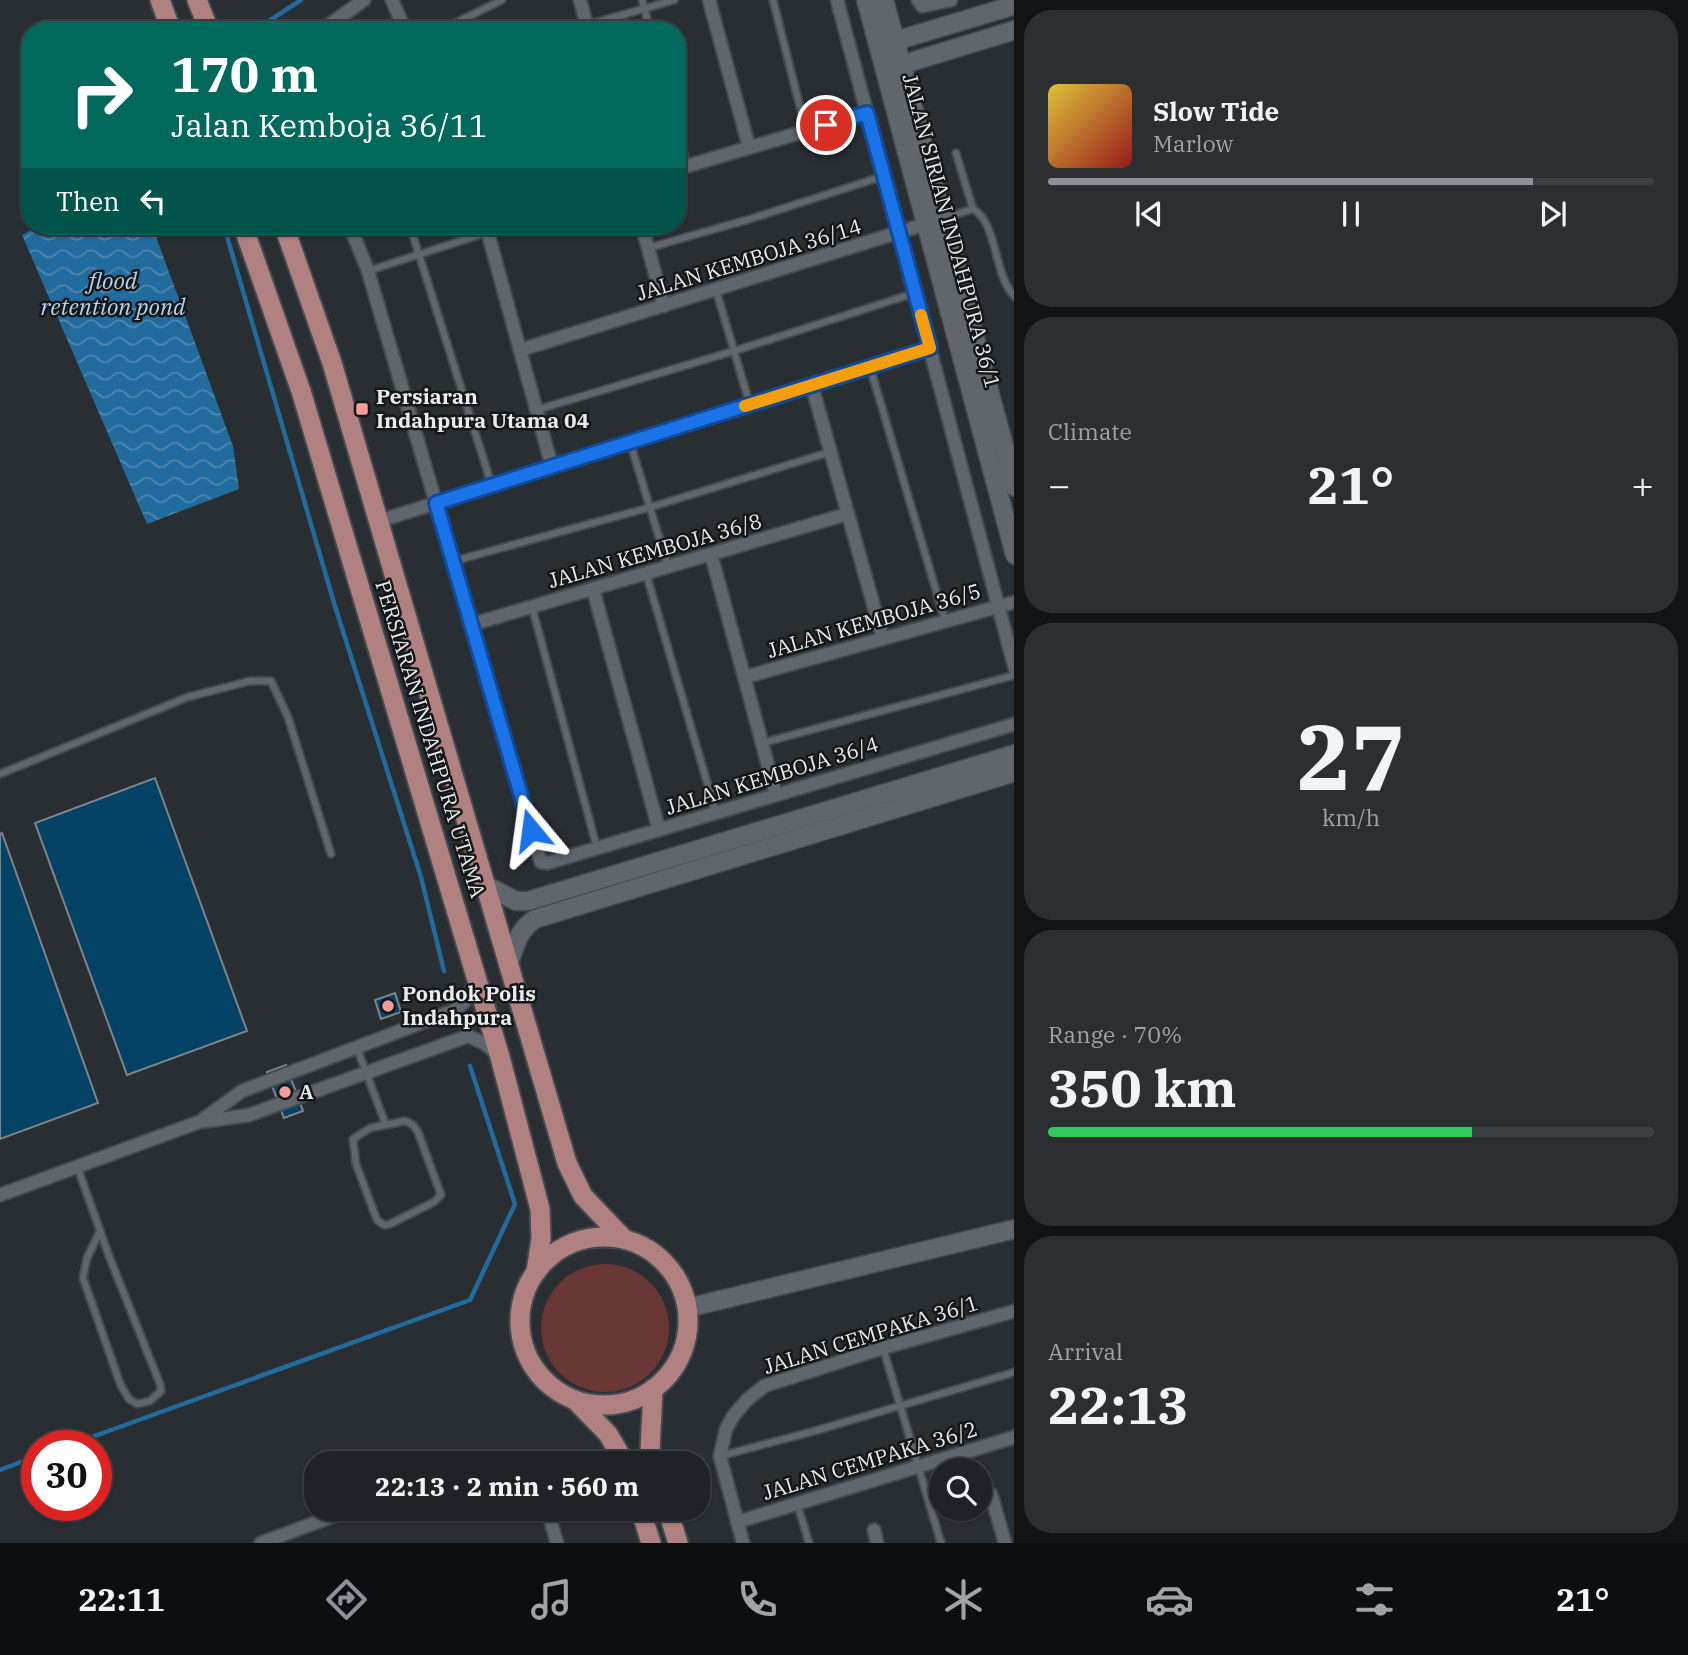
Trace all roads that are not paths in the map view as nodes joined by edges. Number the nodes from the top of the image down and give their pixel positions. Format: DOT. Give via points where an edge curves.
graph roads {
  1 [pos="160,0"];
  2 [pos="197,0"];
  3 [pos="365,0"];
  4 [pos="392,0"];
  5 [pos="502,0"];
  6 [pos="580,0"];
  7 [pos="674,0"];
  8 [pos="709,0"];
  9 [pos="773,0"];
  10 [pos="837,0"];
  11 [pos="866,0"];
  12 [pos="884,0"];
  13 [pos="918,0"];
  14 [pos="951,0"];
  15 [pos="643,4"];
  16 [pos="1014,5"];
  17 [pos="168,21"];
  18 [pos="205,21"];
  19 [pos="341,21"];
  20 [pos="401,21"];
  21 [pos="459,21"];
  22 [pos="582,21"];
  23 [pos="600,21"];
  24 [pos="648,21"];
  25 [pos="1014,30"];
  26 [pos="886,43"];
  27 [pos="893,68"];
  28 [pos="867,113"];
  29 [pos="806,131"];
  30 [pos="749,147"];
  31 [pos="956,153"];
  32 [pos="686,166"];
  33 [pos="884,176"];
  34 [pos="972,209"];
  35 [pos="934,221"];
  36 [pos="899,233"];
  37 [pos="246,235"];
  38 [pos="287,235"];
  39 [pos="354,235"];
  40 [pos="413,235"];
  41 [pos="470,235"];
  42 [pos="489,235"];
  43 [pos="644,235"];
  44 [pos="648,248"];
  45 [pos="420,253"];
  46 [pos="368,271"];
  47 [pos="716,290"];
  48 [pos="915,293"];
  49 [pos="1014,297"];
  50 [pos="664,306"];
  51 [pos="930,348"];
  52 [pos="520,350"];
  53 [pos="734,351"];
  54 [pos="870,367"];
  55 [pos="812,386"];
  56 [pos="750,405"];
  57 [pos="536,410"];
  58 [pos="630,442"];
  59 [pos="830,452"];
  60 [pos="552,467"];
  61 [pos="492,486"];
  62 [pos="1014,487"];
  63 [pos="436,503"];
  64 [pos="651,507"];
  65 [pos="848,513"];
  66 [pos="379,521"];
  67 [pos="711,554"];
  68 [pos="1014,555"];
  69 [pos="452,562"];
  70 [pos="667,567"];
  71 [pos="646,573"];
  72 [pos="593,589"];
  73 [pos="1014,602"];
  74 [pos="532,607"];
  75 [pos="998,607"];
  76 [pos="945,622"];
  77 [pos="472,624"];
  78 [pos="883,639"];
  79 [pos="1014,669"];
  80 [pos="1014,675"];
  81 [pos="745,677"];
  82 [pos="1014,724"];
  83 [pos="762,743"];
  84 [pos="1014,754"];
  85 [pos="1014,772"];
  86 [pos="0,774"];
  87 [pos="776,795"];
  88 [pos="716,813"];
  89 [pos="659,830"];
  90 [pos="597,848"];
  91 [pos="331,854"];
  92 [pos="485,885"];
  93 [pos="508,965"];
  94 [pos="477,978"];
  95 [pos="357,1048"];
  96 [pos="500,1057"];
  97 [pos="366,1074"];
  98 [pos="199,1122"];
  99 [pos="385,1123"];
  100 [pos="77,1166"];
  101 [pos="0,1195"];
  102 [pos="1014,1229"];
  103 [pos="100,1231"];
  104 [pos="624,1239"];
  105 [pos="536,1272"];
  106 [pos="687,1308"];
  107 [pos="1014,1311"];
  108 [pos="883,1348"];
  109 [pos="1014,1372"];
  110 [pos="653,1389"];
  111 [pos="576,1401"];
  112 [pos="901,1405"];
  113 [pos="1014,1437"];
  114 [pos="618,1451"];
  115 [pos="650,1451"];
  116 [pos="720,1456"];
  117 [pos="917,1466"];
  118 [pos="992,1498"];
  119 [pos="797,1503"];
  120 [pos="320,1521"];
  121 [pos="551,1521"];
  122 [pos="644,1521"];
  123 [pos="671,1521"];
  124 [pos="737,1522"];
  125 [pos="261,1543"];
  126 [pos="557,1543"];
  127 [pos="651,1543"];
  128 [pos="678,1543"];
  129 [pos="743,1543"];
  130 [pos="809,1543"];
  131 [pos="941,1543"];
  132 [pos="1005,1543"];
  1 -- 17 [label="main road"];
  2 -- 18 [label="main road"];
  3 -- 19 [label="street"];
  4 -- 20 [label="street"];
  5 -- 21 [label="lane"];
  6 -- 22 [label="street"];
  7 -- 15 [label="lane"];
  8 -- 30 [label="street"];
  9 -- 29 [label="lane"];
  10 -- 28 [label="street"];
  11 -- 26 [label="street, JALAN SIRIAN INDAHPURA 36/1"];
  12 -- 26 [label="street, JALAN SIRIAN INDAHPURA 36/1"];
  13 -- 14 [label="street" via="922,6"];
  15 -- 23 [label="lane"];
  15 -- 24 [label="lane"];
  16 -- 26 [label="street"];
  25 -- 27 [label="street"];
  26 -- 27 [label="street, JALAN SIRIAN INDAHPURA 36/1"];
  27 -- 35 [label="street, JALAN SIRIAN INDAHPURA 36/1"];
  28 -- 29 [label="street"];
  28 -- 33 [label="street"];
  29 -- 30 [label="street"];
  30 -- 32 [label="street"];
  31 -- 34 [label="lane"];
  33 -- 36 [label="street"];
  33 -- 44 [label="lane"];
  34 -- 35 [label="lane, JALAN KEMBOJA 36/14"];
  34 -- 49 [label="lane" via="985,223 1004,285"];
  35 -- 36 [label="street, JALAN KEMBOJA 36/14"];
  35 -- 62 [label="street, JALAN SIRIAN INDAHPURA 36/1"];
  35 -- 68 [label="street, JALAN SIRIAN INDAHPURA 36/1"];
  36 -- 47 [label="street, JALAN KEMBOJA 36/14"];
  36 -- 48 [label="street"];
  37 -- 94 [label="main road, PERSIARAN INDAHPURA UTAMA" via="301,391"];
  38 -- 66 [label="main road, PERSIARAN INDAHPURA UTAMA" via="332,363"];
  39 -- 46 [label="street"];
  40 -- 45 [label="lane"];
  41 -- 45 [label="lane"];
  42 -- 52 [label="street"];
  43 -- 44 [label="street"];
  44 -- 50 [label="street"];
  45 -- 46 [label="lane"];
  45 -- 61 [label="lane"];
  46 -- 63 [label="street"];
  47 -- 50 [label="street, JALAN KEMBOJA 36/14"];
  47 -- 53 [label="lane"];
  48 -- 51 [label="street"];
  48 -- 53 [label="lane"];
  50 -- 52 [label="street, JALAN KEMBOJA 36/14"];
  51 -- 54 [label="street"];
  51 -- 75 [label="street"];
  52 -- 57 [label="street"];
  53 -- 56 [label="lane"];
  53 -- 57 [label="lane"];
  54 -- 55 [label="street"];
  54 -- 76 [label="lane"];
  55 -- 56 [label="street"];
  55 -- 59 [label="street"];
  56 -- 58 [label="street"];
  57 -- 60 [label="street"];
  58 -- 60 [label="street"];
  58 -- 64 [label="lane"];
  59 -- 64 [label="lane"];
  59 -- 65 [label="street"];
  60 -- 61 [label="street"];
  61 -- 63 [label="street"];
  63 -- 66 [label="street"];
  63 -- 69 [label="street"];
  64 -- 69 [label="lane"];
  64 -- 70 [label="lane"];
  65 -- 67 [label="street, JALAN KEMBOJA 36/8"];
  65 -- 78 [label="street"];
  66 -- 92 [label="main road, PERSIARAN INDAHPURA UTAMA"];
  67 -- 70 [label="street, JALAN KEMBOJA 36/8"];
  67 -- 81 [label="street"];
  69 -- 77 [label="street"];
  70 -- 71 [label="street, JALAN KEMBOJA 36/8"];
  71 -- 72 [label="street, JALAN KEMBOJA 36/8"];
  71 -- 88 [label="lane"];
  72 -- 74 [label="street, JALAN KEMBOJA 36/8"];
  72 -- 89 [label="street"];
  73 -- 75 [label="street, JALAN KEMBOJA 36/5"];
  74 -- 77 [label="street, JALAN KEMBOJA 36/8"];
  74 -- 90 [label="lane"];
  75 -- 76 [label="street, JALAN KEMBOJA 36/5"];
  75 -- 79 [label="street"];
  76 -- 78 [label="street, JALAN KEMBOJA 36/5"];
  77 -- 90 [label="street, JALAN KEMBOJA 36/4" via="541,862"];
  78 -- 81 [label="street, JALAN KEMBOJA 36/5"];
  80 -- 83 [label="lane"];
  81 -- 83 [label="street"];
  82 -- 87 [label="street, JALAN KEMBOJA 36/4"];
  83 -- 87 [label="street"];
  84 -- 92 [label="street" via="528,901 516,901"];
  85 -- 93 [label="street" via="535,919 520,933"];
  86 -- 91 [label="lane" via="188,696 250,681 271,681 288,718"];
  87 -- 88 [label="street, JALAN KEMBOJA 36/4"];
  88 -- 89 [label="street, JALAN KEMBOJA 36/4"];
  89 -- 90 [label="street, JALAN KEMBOJA 36/4"];
  92 -- 93 [label="main road, PERSIARAN INDAHPURA UTAMA"];
  93 -- 104 [label="main road, PERSIARAN INDAHPURA UTAMA" via="567,1163 583,1196"];
  94 -- 95 [label="street" via="468,998 455,1010"];
  94 -- 96 [label="main road, PERSIARAN INDAHPURA UTAMA"];
  95 -- 97 [label="lane"];
  95 -- 98 [label="street" via="242,1091"];
  96 -- 97 [label="street" via="468,1036"];
  96 -- 105 [label="main road, PERSIARAN INDAHPURA UTAMA" via="540,1209"];
  97 -- 98 [label="street" via="249,1115"];
  97 -- 99 [label="lane"];
  98 -- 100 [label="street"];
  99 -- 99 [label="lane" via="413,1125 441,1195 384,1225 377,1220 352,1146 358,1134"];
  100 -- 101 [label="street"];
  100 -- 103 [label="lane"];
  102 -- 106 [label="street"];
  103 -- 103 [label="lane" via="161,1388 158,1395 138,1404 121,1386 83,1278"];
  104 -- 105 [label="main road" via="591,1237 560,1249"];
  104 -- 106 [label="main road" via="647,1248 666,1264 680,1284"];
  105 -- 111 [label="main road" via="524,1295 520,1321 524,1347 535,1370 553,1388"];
  106 -- 110 [label="main road" via="686,1339 674,1367"];
  107 -- 108 [label="street, JALAN CEMPAKA 36/1"];
  108 -- 112 [label="lane"];
  108 -- 116 [label="street, JALAN CEMPAKA 36/1" via="764,1386 734,1415"];
  109 -- 112 [label="lane"];
  110 -- 111 [label="main road" via="629,1402 602,1405"];
  110 -- 115 [label="main road"];
  111 -- 114 [label="main road"];
  112 -- 116 [label="lane"];
  112 -- 117 [label="lane"];
  113 -- 117 [label="street, JALAN CEMPAKA 36/2"];
  116 -- 124 [label="street"];
  117 -- 119 [label="street, JALAN CEMPAKA 36/2"];
  117 -- 131 [label="lane"];
  118 -- 132 [label="street"];
  119 -- 124 [label="street, JALAN CEMPAKA 36/2"];
  119 -- 130 [label="lane"];
  120 -- 125 [label="street"];
  121 -- 126 [label="street"];
  122 -- 127 [label="main road"];
  123 -- 128 [label="main road"];
  124 -- 129 [label="street"];
}
